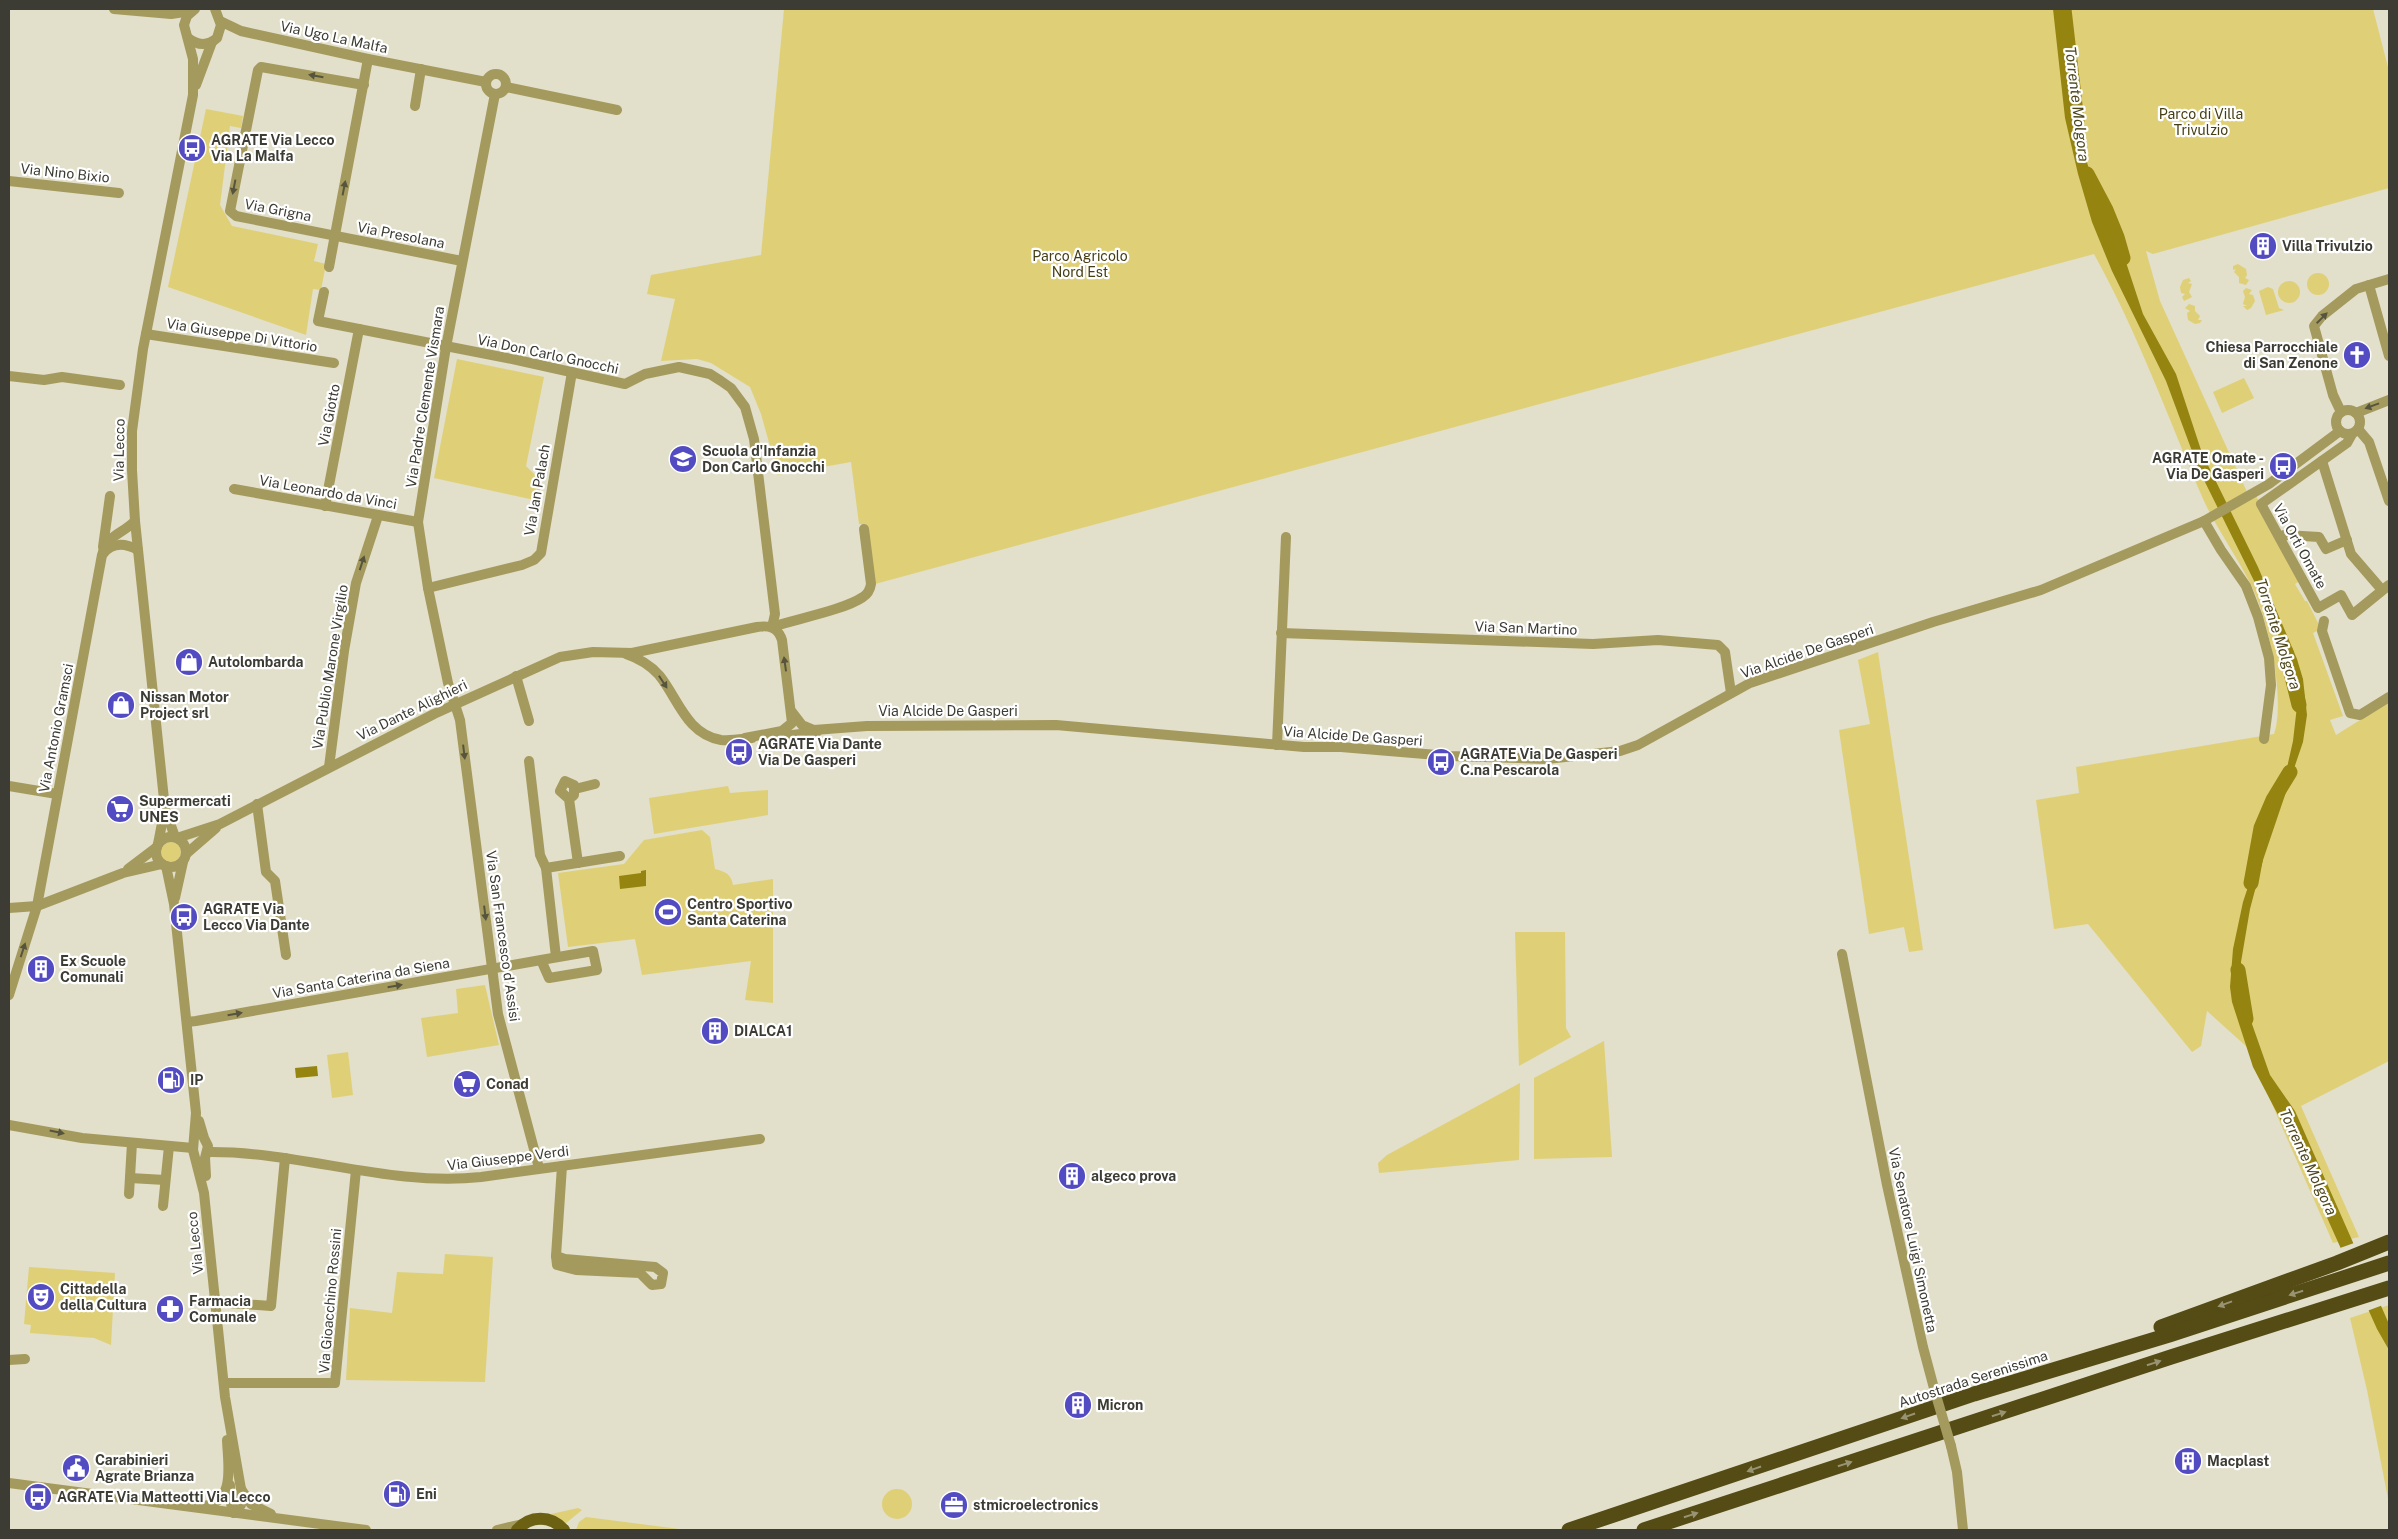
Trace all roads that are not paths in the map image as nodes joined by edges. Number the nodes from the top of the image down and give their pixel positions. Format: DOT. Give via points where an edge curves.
graph roads {
  1 [pos="114,9"];
  2 [pos="193,10"];
  3 [pos="215,13"];
  4 [pos="162,14"];
  5 [pos="241,31"];
  6 [pos="187,35"];
  7 [pos="214,40"];
  8 [pos="368,59"];
  9 [pos="421,69"];
  10 [pos="486,82"];
  11 [pos="364,85"];
  12 [pos="506,87"];
  13 [pos="495,94"];
  14 [pos="193,95"];
  15 [pos="415,106"];
  16 [pos="617,110"];
  17 [pos="9,181"];
  18 [pos="119,193"];
  19 [pos="335,235"];
  20 [pos="462,261"];
  21 [pos="329,267"];
  22 [pos="2389,280"];
  23 [pos="2369,285"];
  24 [pos="324,292"];
  25 [pos="359,329"];
  26 [pos="146,334"];
  27 [pos="446,347"];
  28 [pos="2389,356"];
  29 [pos="334,363"];
  30 [pos="572,372"];
  31 [pos="9,376"];
  32 [pos="120,385"];
  33 [pos="2389,400"];
  34 [pos="2340,412"];
  35 [pos="2356,413"];
  36 [pos="2340,431"];
  37 [pos="2355,431"];
  38 [pos="2322,461"];
  39 [pos="234,489"];
  40 [pos="110,496"];
  41 [pos="2389,501"];
  42 [pos="325,506"];
  43 [pos="378,516"];
  44 [pos="2208,520"];
  45 [pos="135,521"];
  46 [pos="418,522"];
  47 [pos="864,529"];
  48 [pos="1286,537"];
  49 [pos="2280,538"];
  50 [pos="2347,540"];
  51 [pos="138,550"];
  52 [pos="102,555"];
  53 [pos="428,588"];
  54 [pos="2386,588"];
  55 [pos="2324,620"];
  56 [pos="772,627"];
  57 [pos="1281,633"];
  58 [pos="667,647"];
  59 [pos="625,654"];
  60 [pos="648,665"];
  61 [pos="516,676"];
  62 [pos="1731,693"];
  63 [pos="2389,697"];
  64 [pos="454,705"];
  65 [pos="792,712"];
  66 [pos="529,721"];
  67 [pos="824,730"];
  68 [pos="745,738"];
  69 [pos="2264,740"];
  70 [pos="1277,745"];
  71 [pos="529,761"];
  72 [pos="329,767"];
  73 [pos="595,784"];
  74 [pos="9,786"];
  75 [pos="575,789"];
  76 [pos="57,794"];
  77 [pos="569,798"];
  78 [pos="257,804"];
  79 [pos="165,809"];
  80 [pos="220,824"];
  81 [pos="176,838"];
  82 [pos="158,845"];
  83 [pos="620,856"];
  84 [pos="184,858"];
  85 [pos="578,863"];
  86 [pos="164,865"];
  87 [pos="546,868"];
  88 [pos="123,873"];
  89 [pos="174,904"];
  90 [pos="37,906"];
  91 [pos="9,908"];
  92 [pos="1842,954"];
  93 [pos="286,955"];
  94 [pos="556,957"];
  95 [pos="541,960"];
  96 [pos="492,969"];
  97 [pos="9,995"];
  98 [pos="187,1022"];
  99 [pos="196,1113"];
  100 [pos="9,1125"];
  101 [pos="760,1139"];
  102 [pos="132,1143"];
  103 [pos="169,1146"];
  104 [pos="194,1148"];
  105 [pos="207,1148"];
  106 [pos="285,1158"];
  107 [pos="562,1166"];
  108 [pos="538,1168"];
  109 [pos="356,1170"];
  110 [pos="130,1178"];
  111 [pos="165,1180"];
  112 [pos="204,1193"];
  113 [pos="129,1194"];
  114 [pos="163,1206"];
  115 [pos="2389,1242"];
  116 [pos="556,1256"];
  117 [pos="2389,1263"];
  118 [pos="2386,1289"];
  119 [pos="215,1302"];
  120 [pos="25,1359"];
  121 [pos="9,1360"];
  122 [pos="224,1383"];
  123 [pos="1974,1394"];
  124 [pos="227,1409"];
  125 [pos="228,1462"];
  126 [pos="9,1484"];
  127 [pos="241,1489"];
  128 [pos="189,1507"];
  129 [pos="234,1513"];
  130 [pos="288,1520"];
  131 [pos="520,1527"];
  132 [pos="366,1530"];
  133 [pos="497,1530"];
  134 [pos="564,1530"];
  135 [pos="1569,1530"];
  136 [pos="1644,1530"];
  137 [pos="1963,1530"];
  1 -- 4 [label="street"];
  2 -- 4 [label="street"];
  2 -- 6 [label="street, Via Lecco" via="184,21"];
  3 -- 5 [label="street, Via Ugo La Malfa"];
  3 -- 7 [label="street, Via Lecco" via="221,30"];
  4 -- 6 [label="street" via="178,23"];
  5 -- 7 [label="street, Via Ugo La Malfa"];
  5 -- 8 [label="street, Via Ugo La Malfa"];
  6 -- 7 [label="street" via="200,44"];
  6 -- 14 [label="street, Via Lecco" via="193,59"];
  7 -- 14 [label="street, Via Lecco"];
  8 -- 9 [label="street, Via Ugo La Malfa"];
  8 -- 11 [label="street"];
  9 -- 10 [label="street, Via Ugo La Malfa"];
  9 -- 15 [label="street"];
  10 -- 12 [label="street" via="497,74 504,78"];
  10 -- 13 [label="street" via="488,90"];
  19 -- 11 [label="street, one-way"];
  11 -- 19 [label="street, Via Grigna, one-way" via="261,67 230,207 232,215"];
  12 -- 13 [label="street" via="502,93"];
  12 -- 16 [label="street"];
  13 -- 20 [label="street, Via Padre Clemente Vismara"];
  14 -- 26 [label="street, Via Lecco"];
  17 -- 18 [label="street, Via Nino Bixio"];
  19 -- 20 [label="street, Via Presolana"];
  19 -- 21 [label="street"];
  20 -- 27 [label="street, Via Padre Clemente Vismara"];
  22 -- 23 [label="street"];
  23 -- 28 [label="street"];
  34 -- 23 [label="street, one-way" via="2314,326 2356,289"];
  24 -- 25 [label="street, Via Don Carlo Gnocchi" via="318,322"];
  25 -- 27 [label="street, Via Don Carlo Gnocchi"];
  25 -- 42 [label="street, Via Giotto"];
  26 -- 29 [label="street, Via Giuseppe Di Vittorio"];
  26 -- 45 [label="street, Via Lecco" via="132,431"];
  27 -- 30 [label="street, Via Don Carlo Gnocchi"];
  27 -- 46 [label="street, Via Padre Clemente Vismara"];
  30 -- 53 [label="street, Via Jan Palach" via="540,553 522,565"];
  30 -- 56 [label="street, Via Don Carlo Gnocchi" via="625,384 664,369 694,369 721,381 739,398 745,407 754,439 775,614"];
  31 -- 32 [label="street" via="44,380 62,376"];
  33 -- 35 [label="street, one-way"];
  34 -- 35 [label="street" via="2349,410"];
  34 -- 36 [label="street" via="2336,422"];
  35 -- 37 [label="street" via="2360,421"];
  36 -- 37 [label="street"];
  36 -- 44 [label="street, Via Alcide De Gasperi" via="2269,484"];
  37 -- 38 [label="street, Via Orti Omate" via="2347,444"];
  37 -- 41 [label="street" via="2369,442"];
  38 -- 49 [label="street, Via Orti Omate" via="2261,504"];
  38 -- 50 [label="street"];
  39 -- 42 [label="street, Via Leonardo da Vinci"];
  40 -- 52 [label="street"];
  42 -- 43 [label="street, Via Leonardo da Vinci"];
  43 -- 46 [label="street, Via Leonardo da Vinci"];
  72 -- 43 [label="street, Via Publio Marone Virgilio, one-way" via="356,583"];
  44 -- 62 [label="street, Via Alcide De Gasperi" via="2041,590 1933,622 1759,680"];
  44 -- 69 [label="street" via="2221,550 2246,586 2269,658 2271,685"];
  45 -- 51 [label="street, Via Lecco"];
  45 -- 52 [label="street, Via Antonio Gramsci" via="108,540"];
  46 -- 53 [label="street, Via Padre Clemente Vismara"];
  47 -- 56 [label="street, Via Dante Alighieri" via="870,590 851,603"];
  48 -- 57 [label="street"];
  49 -- 50 [label="street" via="2284,535 2319,538 2326,549"];
  49 -- 54 [label="street, Via Orti Omate" via="2318,608 2341,595 2352,614"];
  50 -- 54 [label="street" via="2351,554"];
  51 -- 52 [label="street" via="116,545"];
  51 -- 79 [label="street, Via Lecco"];
  52 -- 76 [label="street, Via Antonio Gramsci"];
  53 -- 64 [label="street, Via Padre Clemente Vismara"];
  55 -- 63 [label="street" via="2322,631 2350,713 2360,715"];
  56 -- 58 [label="street, Via Dante Alighieri" via="757,626"];
  65 -- 56 [label="street, one-way" via="781,637"];
  57 -- 62 [label="street, Via San Martino" via="1593,644 1658,640 1718,645 1725,652"];
  57 -- 70 [label="street"];
  58 -- 59 [label="street, Via Dante Alighieri"];
  58 -- 60 [label="street, Via Dante Alighieri" via="651,655"];
  59 -- 60 [label="street, Via Dante Alighieri"];
  59 -- 61 [label="street, Via Dante Alighieri" via="571,654"];
  60 -- 68 [label="street, Via Dante Alighieri, one-way" via="663,680 694,726 718,739"];
  61 -- 64 [label="street, Via Dante Alighieri"];
  61 -- 66 [label="street"];
  62 -- 70 [label="street, Via Alcide De Gasperi" via="1634,748 1572,757 1449,756"];
  64 -- 72 [label="street, Via Dante Alighieri"];
  64 -- 96 [label="street, Via San Francesco d'Assisi, one-way" via="460,720"];
  65 -- 67 [label="street, Via Alcide De Gasperi" via="804,727"];
  65 -- 68 [label="street, Via Dante Alighieri" via="788,729"];
  67 -- 68 [label="street, Via Dante Alighieri"];
  67 -- 70 [label="street, Via Alcide De Gasperi" via="867,726 1045,724"];
  71 -- 87 [label="street" via="540,856"];
  72 -- 78 [label="street, Via Dante Alighieri"];
  73 -- 75 [label="street"];
  74 -- 76 [label="street"];
  75 -- 77 [label="street"];
  75 -- 77 [label="street" via="570,781 561,785 560,791"];
  76 -- 90 [label="street, Via Antonio Gramsci"];
  77 -- 85 [label="street"];
  78 -- 80 [label="street, Via Dante Alighieri"];
  78 -- 93 [label="street" via="266,872 275,881"];
  79 -- 81 [label="street, Via Lecco"];
  79 -- 82 [label="street, Via Lecco"];
  80 -- 81 [label="street, Via Dante Alighieri"];
  80 -- 84 [label="street, Via Dante Alighieri"];
  81 -- 82 [label="street" via="168,837"];
  81 -- 84 [label="street" via="184,844"];
  82 -- 86 [label="street" via="156,855"];
  82 -- 88 [label="street"];
  83 -- 85 [label="street"];
  84 -- 86 [label="street" via="173,867"];
  84 -- 89 [label="street, Via Lecco"];
  85 -- 87 [label="street"];
  86 -- 88 [label="street"];
  86 -- 89 [label="street, Via Lecco"];
  87 -- 94 [label="street"];
  88 -- 90 [label="street"];
  89 -- 98 [label="street, Via Lecco"];
  90 -- 91 [label="street"];
  97 -- 90 [label="street, Via Antonio Gramsci, one-way"];
  92 -- 137 [label="street, Via Senatore Luigi Simonetta, bridge" via="1885,1177 1923,1347 1957,1470"];
  94 -- 95 [label="street, Via Santa Caterina da Siena"];
  94 -- 95 [label="street, Via Santa Caterina da Siena" via="593,951 597,970 549,978"];
  95 -- 96 [label="street, Via Santa Caterina da Siena"];
  98 -- 96 [label="street, Via Santa Caterina da Siena, one-way"];
  96 -- 108 [label="street, Via San Francesco d'Assisi" via="498,1014"];
  98 -- 99 [label="street, Via Lecco"];
  99 -- 104 [label="street, Via Lecco"];
  99 -- 105 [label="street, Via Lecco"];
  100 -- 102 [label="street, one-way"];
  101 -- 107 [label="street, Via Giuseppe Verdi"];
  102 -- 103 [label="street"];
  102 -- 110 [label="street"];
  103 -- 104 [label="street"];
  103 -- 111 [label="street"];
  104 -- 105 [label="street" via="200,1140"];
  104 -- 105 [label="street" via="202,1156"];
  104 -- 112 [label="street, Via Lecco"];
  105 -- 106 [label="street, Via Giuseppe Verdi"];
  105 -- 112 [label="street, Via Lecco"];
  106 -- 109 [label="street, Via Giuseppe Verdi"];
  106 -- 119 [label="street" via="271,1306"];
  107 -- 108 [label="street, Via Giuseppe Verdi"];
  107 -- 116 [label="street"];
  108 -- 109 [label="street, Via Giuseppe Verdi" via="447,1180"];
  109 -- 122 [label="street, Via Gioacchino Rossini" via="335,1383"];
  110 -- 111 [label="street"];
  110 -- 113 [label="street"];
  111 -- 114 [label="street"];
  112 -- 119 [label="street, Via Lecco"];
  115 -- 123 [label="highway, one-way" via="2337,1264"];
  116 -- 116 [label="street" via="557,1265 576,1270 640,1273 652,1285 660,1284 663,1279 663,1273 655,1268 565,1260"];
  117 -- 123 [label="highway, Autostrada Serenissima, one-way"];
  136 -- 118 [label="highway, one-way"];
  119 -- 122 [label="street, Via Lecco"];
  120 -- 121 [label="street"];
  122 -- 124 [label="street, Via Lecco"];
  123 -- 135 [label="highway, Autostrada Serenissima, one-way"];
  124 -- 125 [label="street, Via Lecco"];
  124 -- 127 [label="street, Via Lecco"];
  125 -- 128 [label="street, Via Lecco" via="226,1491 221,1499 213,1505"];
  125 -- 129 [label="street, Via Lecco"];
  126 -- 128 [label="street"];
  127 -- 129 [label="street, Via Lecco" via="241,1505"];
  127 -- 130 [label="street" via="256,1507"];
  128 -- 129 [label="street"];
  129 -- 130 [label="street"];
  130 -- 132 [label="street"];
  131 -- 133 [label="street"];
  131 -- 134 [label="main road" via="536,1519 546,1519"];
}
